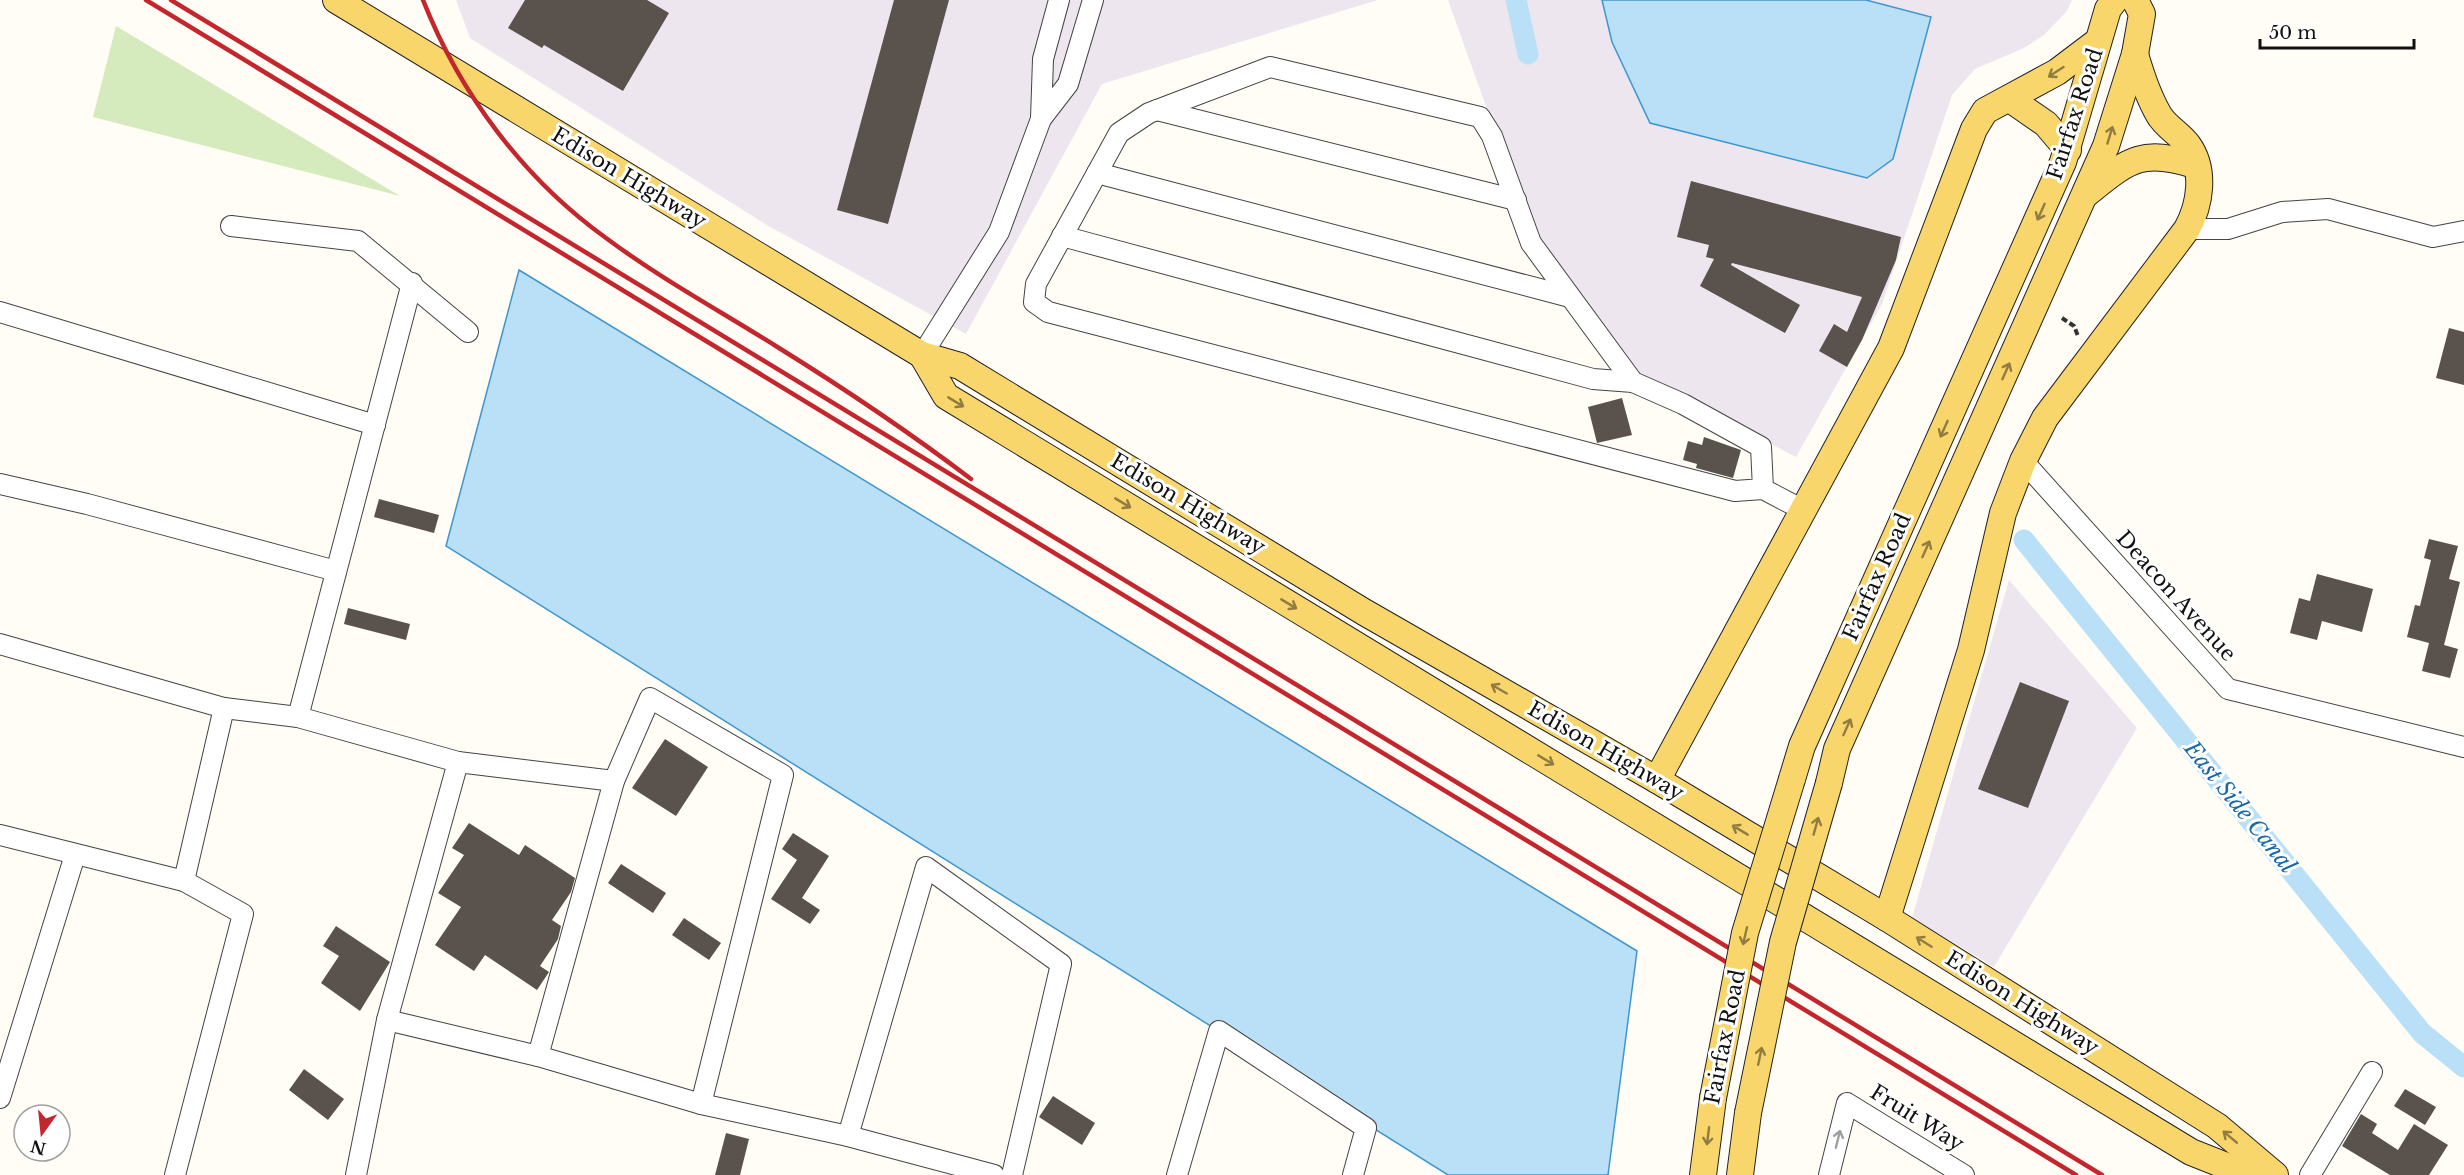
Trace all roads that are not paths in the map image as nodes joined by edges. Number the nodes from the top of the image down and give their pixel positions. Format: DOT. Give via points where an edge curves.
graph roads {
  1 [pos="1059,0"];
  2 [pos="1093,0"];
  3 [pos="2115,0"];
  4 [pos="2135,0"];
  5 [pos="338,1"];
  6 [pos="2098,41"];
  7 [pos="2135,54"];
  8 [pos="2010,99"];
  9 [pos="1157,110"];
  10 [pos="1041,119"];
  11 [pos="2068,150"];
  12 [pos="2195,165"];
  13 [pos="1097,173"];
  14 [pos="2084,196"];
  15 [pos="1516,200"];
  16 [pos="231,226"];
  17 [pos="2187,230"];
  18 [pos="2464,231"];
  19 [pos="1062,236"];
  20 [pos="412,283"];
  21 [pos="1570,297"];
  22 [pos="0,312"];
  23 [pos="468,332"];
  24 [pos="922,355"];
  25 [pos="1633,382"];
  26 [pos="375,425"];
  27 [pos="2023,461"];
  28 [pos="0,484"];
  29 [pos="1763,489"];
  30 [pos="1805,511"];
  31 [pos="336,571"];
  32 [pos="0,644"];
  33 [pos="224,708"];
  34 [pos="298,717"];
  35 [pos="2464,747"];
  36 [pos="458,762"];
  37 [pos="1657,780"];
  38 [pos="614,781"];
  39 [pos="0,835"];
  40 [pos="75,855"];
  41 [pos="184,880"];
  42 [pos="1887,918"];
  43 [pos="387,1020"];
  44 [pos="538,1056"];
  45 [pos="2372,1072"];
  46 [pos="0,1098"];
  47 [pos="701,1104"];
  48 [pos="848,1136"];
  49 [pos="175,1175"];
  50 [pos="356,1175"];
  51 [pos="994,1175"];
  52 [pos="1012,1175"];
  53 [pos="1177,1175"];
  54 [pos="1353,1175"];
  55 [pos="1703,1175"];
  56 [pos="1740,1175"];
  57 [pos="1829,1175"];
  58 [pos="1964,1175"];
  59 [pos="2249,1175"];
  60 [pos="2275,1175"];
  61 [pos="2310,1175"];
  1 -- 10 [label="street" via="1043,59"];
  2 -- 10 [label="street" via="1068,84"];
  3 -- 6 [label="main road, Fairfax Road" via="2108,9"];
  4 -- 7 [label="main road, Fairfax Road" via="2142,14"];
  5 -- 24 [label="main road, Edison Highway"];
  6 -- 8 [label="main road, one-way" via="2057,72"];
  6 -- 11 [label="main road, Fairfax Road"];
  7 -- 12 [label="main road" via="2160,117 2189,146"];
  14 -- 7 [label="main road, Fairfax Road, one-way" via="2106,146"];
  8 -- 11 [label="main road" via="2046,124"];
  8 -- 30 [label="main road" via="1985,111 1974,129 1891,348"];
  9 -- 13 [label="street" via="1119,133"];
  9 -- 15 [label="street"];
  9 -- 15 [label="street" via="1270,67 1480,117 1492,136"];
  10 -- 24 [label="street" via="999,232"];
  11 -- 55 [label="main road, Fairfax Road, one-way, bridge" via="1802,746 1745,933 1713,1098"];
  12 -- 14 [label="main road" via="2154,155 2135,159"];
  12 -- 17 [label="main road" via="2200,184 2197,210"];
  13 -- 19 [label="street"];
  13 -- 21 [label="street"];
  56 -- 14 [label="main road, Fairfax Road, one-way, bridge" via="1748,1113 1783,942 1837,749"];
  15 -- 21 [label="street" via="1531,243"];
  16 -- 20 [label="street" via="358,241"];
  17 -- 18 [label="street" via="2228,229 2282,212 2328,209 2433,237"];
  17 -- 27 [label="main road" via="2045,418"];
  19 -- 25 [label="street" via="1593,379"];
  19 -- 29 [label="street" via="1036,284 1034,302 1048,312 1735,491"];
  20 -- 23 [label="street"];
  20 -- 26 [label="street"];
  21 -- 25 [label="street"];
  22 -- 26 [label="street"];
  37 -- 24 [label="main road, Edison Highway, one-way" via="1364,612 960,366"];
  24 -- 59 [label="main road, Edison Highway, one-way" via="946,396 2191,1152"];
  25 -- 29 [label="street" via="1683,404 1761,447"];
  26 -- 31 [label="street"];
  27 -- 35 [label="street, Deacon Avenue" via="2228,689"];
  27 -- 42 [label="main road" via="2003,513 1971,650"];
  28 -- 31 [label="street"];
  29 -- 30 [label="street"];
  30 -- 37 [label="main road"];
  31 -- 34 [label="street"];
  32 -- 33 [label="street"];
  33 -- 34 [label="street"];
  33 -- 41 [label="street"];
  34 -- 36 [label="street"];
  36 -- 38 [label="street"];
  36 -- 43 [label="street"];
  42 -- 37 [label="main road, Edison Highway, one-way"];
  38 -- 44 [label="street"];
  38 -- 47 [label="street" via="650,698 783,775"];
  39 -- 40 [label="street"];
  40 -- 41 [label="street"];
  40 -- 46 [label="street"];
  41 -- 49 [label="street" via="243,914"];
  60 -- 42 [label="main road, Edison Highway, one-way" via="2217,1126"];
  43 -- 44 [label="street"];
  43 -- 50 [label="street"];
  44 -- 47 [label="street"];
  45 -- 61 [label="street"];
  47 -- 48 [label="street"];
  48 -- 51 [label="street"];
  48 -- 52 [label="street" via="926,867 1061,964"];
  53 -- 54 [label="street" via="1219,1031 1366,1128"];
  57 -- 58 [label="street, Fruit Way, one-way" via="1847,1103"];
}
